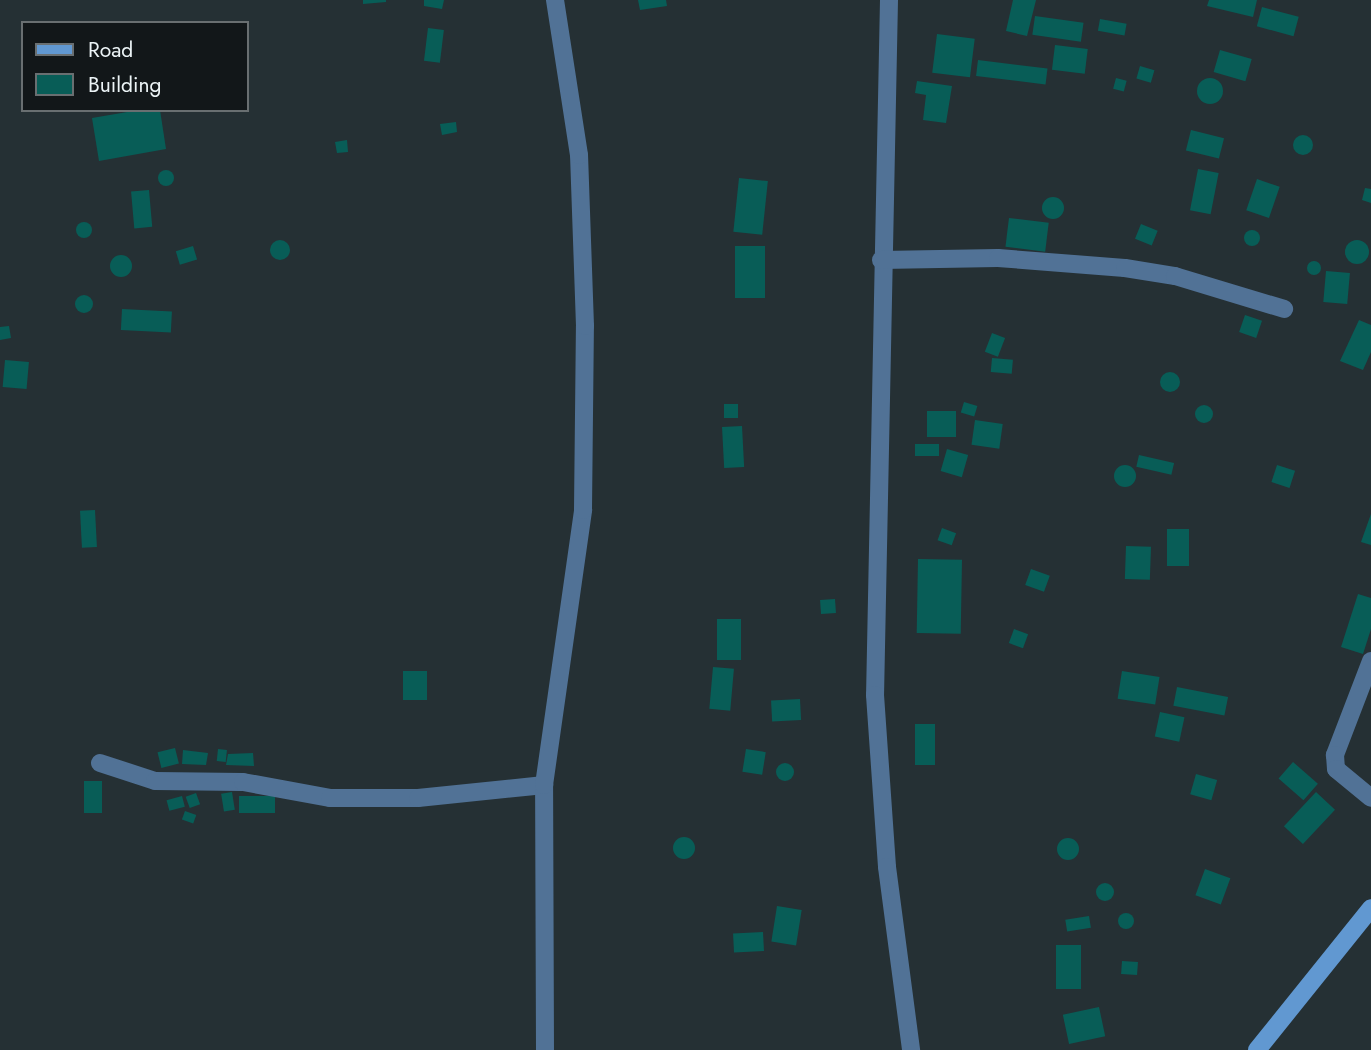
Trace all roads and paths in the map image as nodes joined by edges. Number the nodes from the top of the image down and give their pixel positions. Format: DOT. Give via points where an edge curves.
graph roads {
  1 [pos="555,0"];
  2 [pos="889,0"];
  3 [pos="881,260"];
  4 [pos="1284,309"];
  5 [pos="1371,661"];
  6 [pos="100,763"];
  7 [pos="544,785"];
  8 [pos="1371,798"];
  9 [pos="1371,908"];
  10 [pos="545,1050"];
  11 [pos="911,1050"];
  12 [pos="1257,1050"];
  1 -- 7 [label="street" via="579,156 585,326 583,510"];
  2 -- 3 [label="street"];
  3 -- 4 [label="street" via="998,258 1125,268 1175,276"];
  3 -- 11 [label="street" via="874,695 887,867"];
  5 -- 8 [label="street" via="1335,755 1336,769"];
  6 -- 7 [label="street" via="155,780 243,782 330,798 418,798"];
  7 -- 10 [label="street"];
  9 -- 12 [label="main road"];
}
